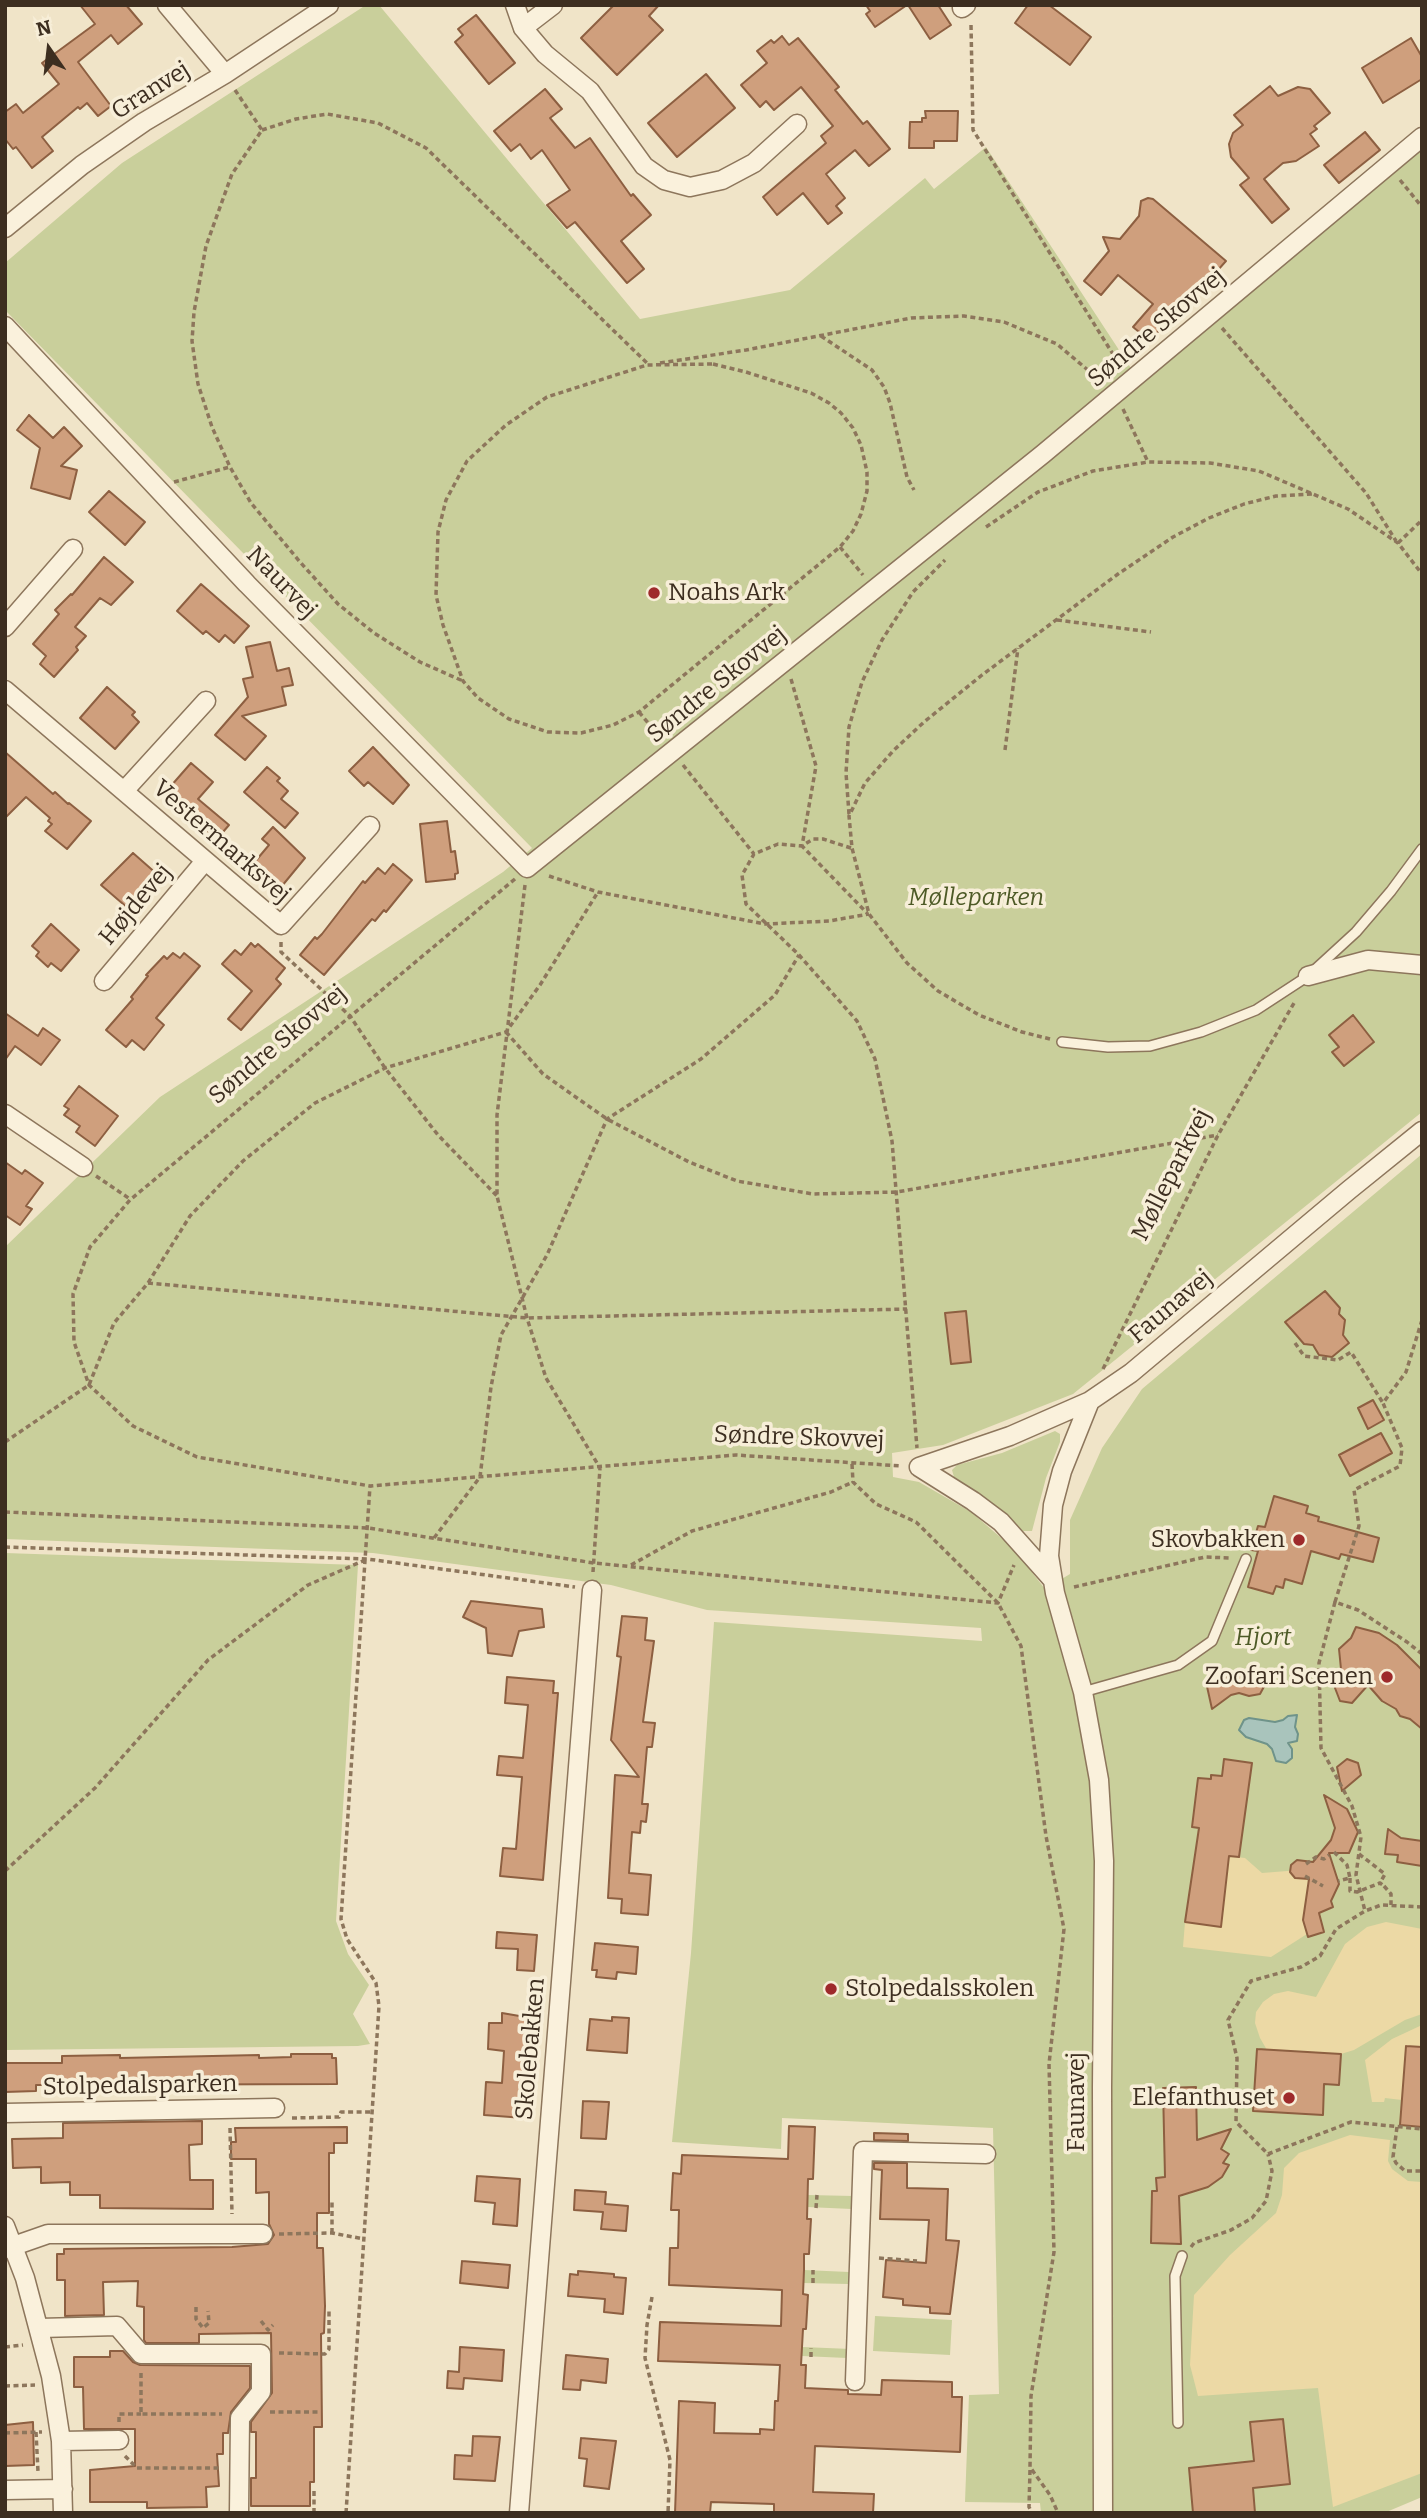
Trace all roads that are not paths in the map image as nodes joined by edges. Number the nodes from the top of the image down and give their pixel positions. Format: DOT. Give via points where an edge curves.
graph roads {
  1 [pos="167,5"];
  2 [pos="329,5"];
  3 [pos="515,5"];
  4 [pos="553,5"];
  5 [pos="523,28"];
  6 [pos="225,74"];
  7 [pos="797,124"];
  8 [pos="1422,137"];
  9 [pos="5,228"];
  10 [pos="5,326"];
  11 [pos="72,549"];
  12 [pos="5,627"];
  13 [pos="5,690"];
  14 [pos="206,701"];
  15 [pos="124,791"];
  16 [pos="370,826"];
  17 [pos="1422,849"];
  18 [pos="205,861"];
  19 [pos="527,868"];
  20 [pos="1422,965"];
  21 [pos="1308,976"];
  22 [pos="104,981"];
  23 [pos="1062,1042"];
  24 [pos="5,1114"];
  25 [pos="1422,1132"];
  26 [pos="83,1167"];
  27 [pos="1090,1401"];
  28 [pos="1246,1559"];
  29 [pos="1053,1586"];
  30 [pos="592,1590"];
  31 [pos="1083,1692"];
  32 [pos="5,2113"];
  33 [pos="283,2113"];
  34 [pos="986,2154"];
  35 [pos="5,2226"];
  36 [pos="263,2234"];
  37 [pos="10,2248"];
  38 [pos="1182,2256"];
  39 [pos="40,2328"];
  40 [pos="855,2381"];
  41 [pos="1178,2423"];
  42 [pos="119,2440"];
  43 [pos="61,2441"];
  44 [pos="63,2489"];
  45 [pos="5,2490"];
  46 [pos="63,2513"];
  47 [pos="239,2513"];
  48 [pos="519,2513"];
  49 [pos="1103,2513"];
  1 -- 6 [label="street"];
  2 -- 6 [label="street, Granvej"];
  3 -- 5 [label="street"];
  4 -- 5 [label="street"];
  5 -- 7 [label="street" via="545,54 590,90 644,166 664,180 690,187 722,180 754,163"];
  6 -- 9 [label="street, Granvej" via="144,121"];
  8 -- 19 [label="street, Søndre Skovvej" via="1130,382"];
  10 -- 19 [label="street, Naurvej" via="247,584"];
  11 -- 12 [label="street"];
  13 -- 15 [label="street, Vestermarksvej"];
  14 -- 15 [label="street, Vestermarksvej"];
  15 -- 18 [label="street, Vestermarksvej"];
  16 -- 18 [label="street, Vestermarksvej" via="281,925"];
  17 -- 21 [label="lane" via="1356,932"];
  18 -- 22 [label="street, Højdevej"];
  20 -- 21 [label="street" via="1367,960"];
  21 -- 23 [label="lane" via="1256,1010 1201,1032 1150,1045"];
  24 -- 26 [label="street"];
  25 -- 27 [label="street, Faunavej" via="1131,1373"];
  27 -- 29 [label="street, Faunavej" via="1053,1505 1049,1536"];
  27 -- 29 [label="street, Faunavej" via="1010,1436 919,1467 1001,1522"];
  28 -- 31 [label="lane" via="1212,1641 1178,1665"];
  29 -- 31 [label="street, Faunavej"];
  30 -- 48 [label="street, Skolebakken"];
  31 -- 49 [label="street, Faunavej" via="1099,1780 1104,1861"];
  32 -- 33 [label="street, Stolpedalsparken" via="230,2109"];
  34 -- 40 [label="street" via="863,2151"];
  35 -- 37 [label="street"];
  36 -- 37 [label="street" via="48,2234"];
  37 -- 39 [label="street"];
  38 -- 41 [label="lane" via="1175,2276"];
  39 -- 43 [label="street"];
  39 -- 47 [label="street" via="117,2326 141,2354 261,2354 261,2392 240,2418"];
  42 -- 43 [label="street"];
  43 -- 44 [label="street"];
  44 -- 45 [label="street"];
  44 -- 46 [label="street"];
}
